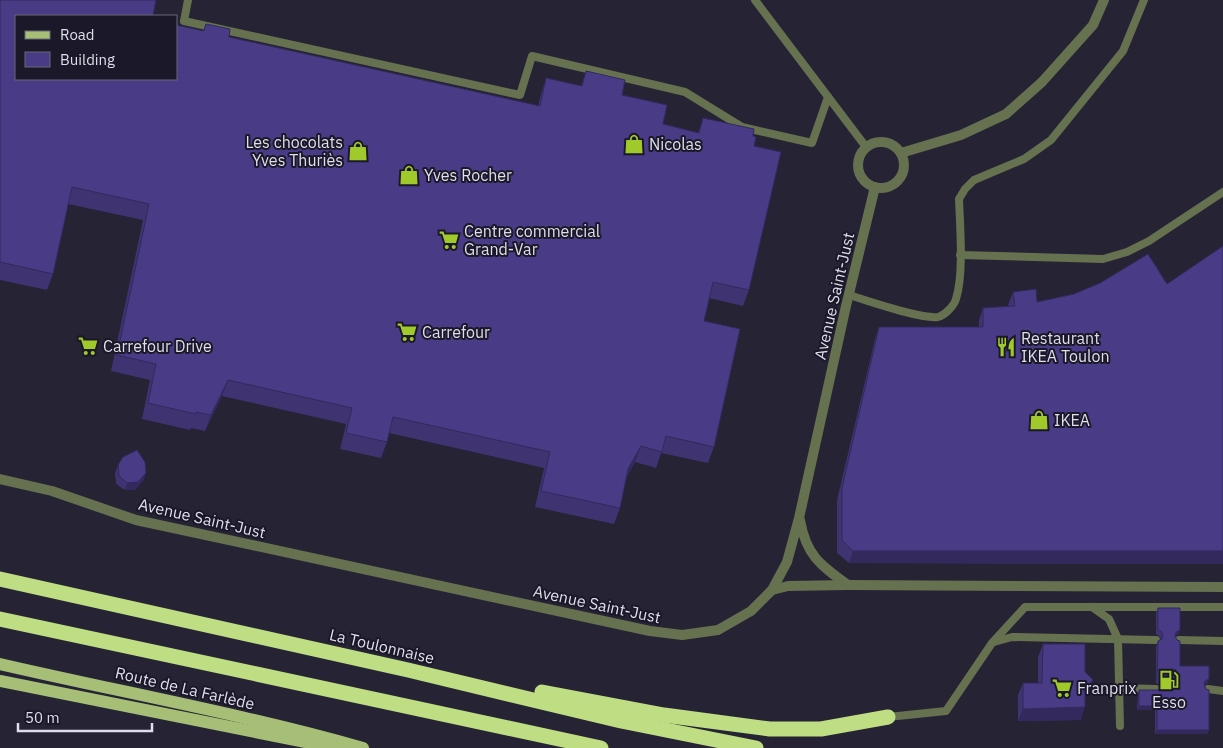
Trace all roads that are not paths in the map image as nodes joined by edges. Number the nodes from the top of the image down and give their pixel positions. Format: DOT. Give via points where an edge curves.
graph roads {
  1 [pos="188,0"];
  2 [pos="755,0"];
  3 [pos="1104,0"];
  4 [pos="1144,0"];
  5 [pos="828,97"];
  6 [pos="866,147"];
  7 [pos="901,154"];
  8 [pos="875,187"];
  9 [pos="1223,192"];
  10 [pos="960,255"];
  11 [pos="849,295"];
  12 [pos="0,478"];
  13 [pos="799,518"];
  14 [pos="0,579"];
  15 [pos="848,585"];
  16 [pos="1223,587"];
  17 [pos="772,590"];
  18 [pos="1092,607"];
  19 [pos="1223,607"];
  20 [pos="0,619"];
  21 [pos="1118,639"];
  22 [pos="1156,640"];
  23 [pos="1178,640"];
  24 [pos="1223,641"];
  25 [pos="992,643"];
  26 [pos="0,664"];
  27 [pos="408,670"];
  28 [pos="0,680"];
  29 [pos="1119,688"];
  30 [pos="1156,689"];
  31 [pos="1208,689"];
  32 [pos="1223,691"];
  33 [pos="888,717"];
  34 [pos="1120,726"];
  35 [pos="335,748"];
  36 [pos="362,748"];
  37 [pos="601,748"];
  38 [pos="756,748"];
  1 -- 5 [label="lane" via="184,21 520,96 532,56 685,92 742,128 812,143"];
  2 -- 5 [label="lane"];
  3 -- 7 [label="street" via="1093,25 1042,82 1006,114 961,135"];
  4 -- 10 [label="lane" via="1123,51 1051,140 1024,159 974,180 966,189 960,199"];
  5 -- 6 [label="lane"];
  6 -- 7 [label="street" via="884,142 896,147"];
  6 -- 8 [label="street" via="858,161 858,169 860,176"];
  7 -- 8 [label="street" via="904,163 902,174 886,187"];
  8 -- 11 [label="street, Avenue Saint-Just"];
  9 -- 10 [label="lane" via="1149,241 1103,259"];
  10 -- 11 [label="lane" via="956,300 949,311 939,317 910,313"];
  11 -- 13 [label="street, Avenue Saint-Just"];
  12 -- 17 [label="street, Avenue Saint-Just" via="52,491 136,520 650,631 682,635 718,630 751,611"];
  13 -- 15 [label="street" via="810,552"];
  13 -- 17 [label="street, Avenue Saint-Just" via="787,562"];
  14 -- 27 [label="highway, La Toulonnaise"];
  15 -- 16 [label="street"];
  15 -- 17 [label="street" via="788,586"];
  18 -- 19 [label="lane"];
  18 -- 21 [label="lane" via="1108,619"];
  18 -- 25 [label="lane" via="1025,607"];
  20 -- 37 [label="highway"];
  21 -- 22 [label="lane"];
  21 -- 25 [label="lane" via="1012,637"];
  21 -- 29 [label="lane"];
  23 -- 24 [label="lane"];
  25 -- 33 [label="lane" via="946,711"];
  26 -- 36 [label="main road, Route de La Farlède" via="193,705"];
  27 -- 33 [label="highway" via="664,715 770,729 821,729"];
  27 -- 38 [label="highway, La Toulonnaise"];
  28 -- 35 [label="main road, Route de La Farlède"];
  29 -- 30 [label="lane"];
  29 -- 34 [label="lane"];
  31 -- 32 [label="lane"];
}
